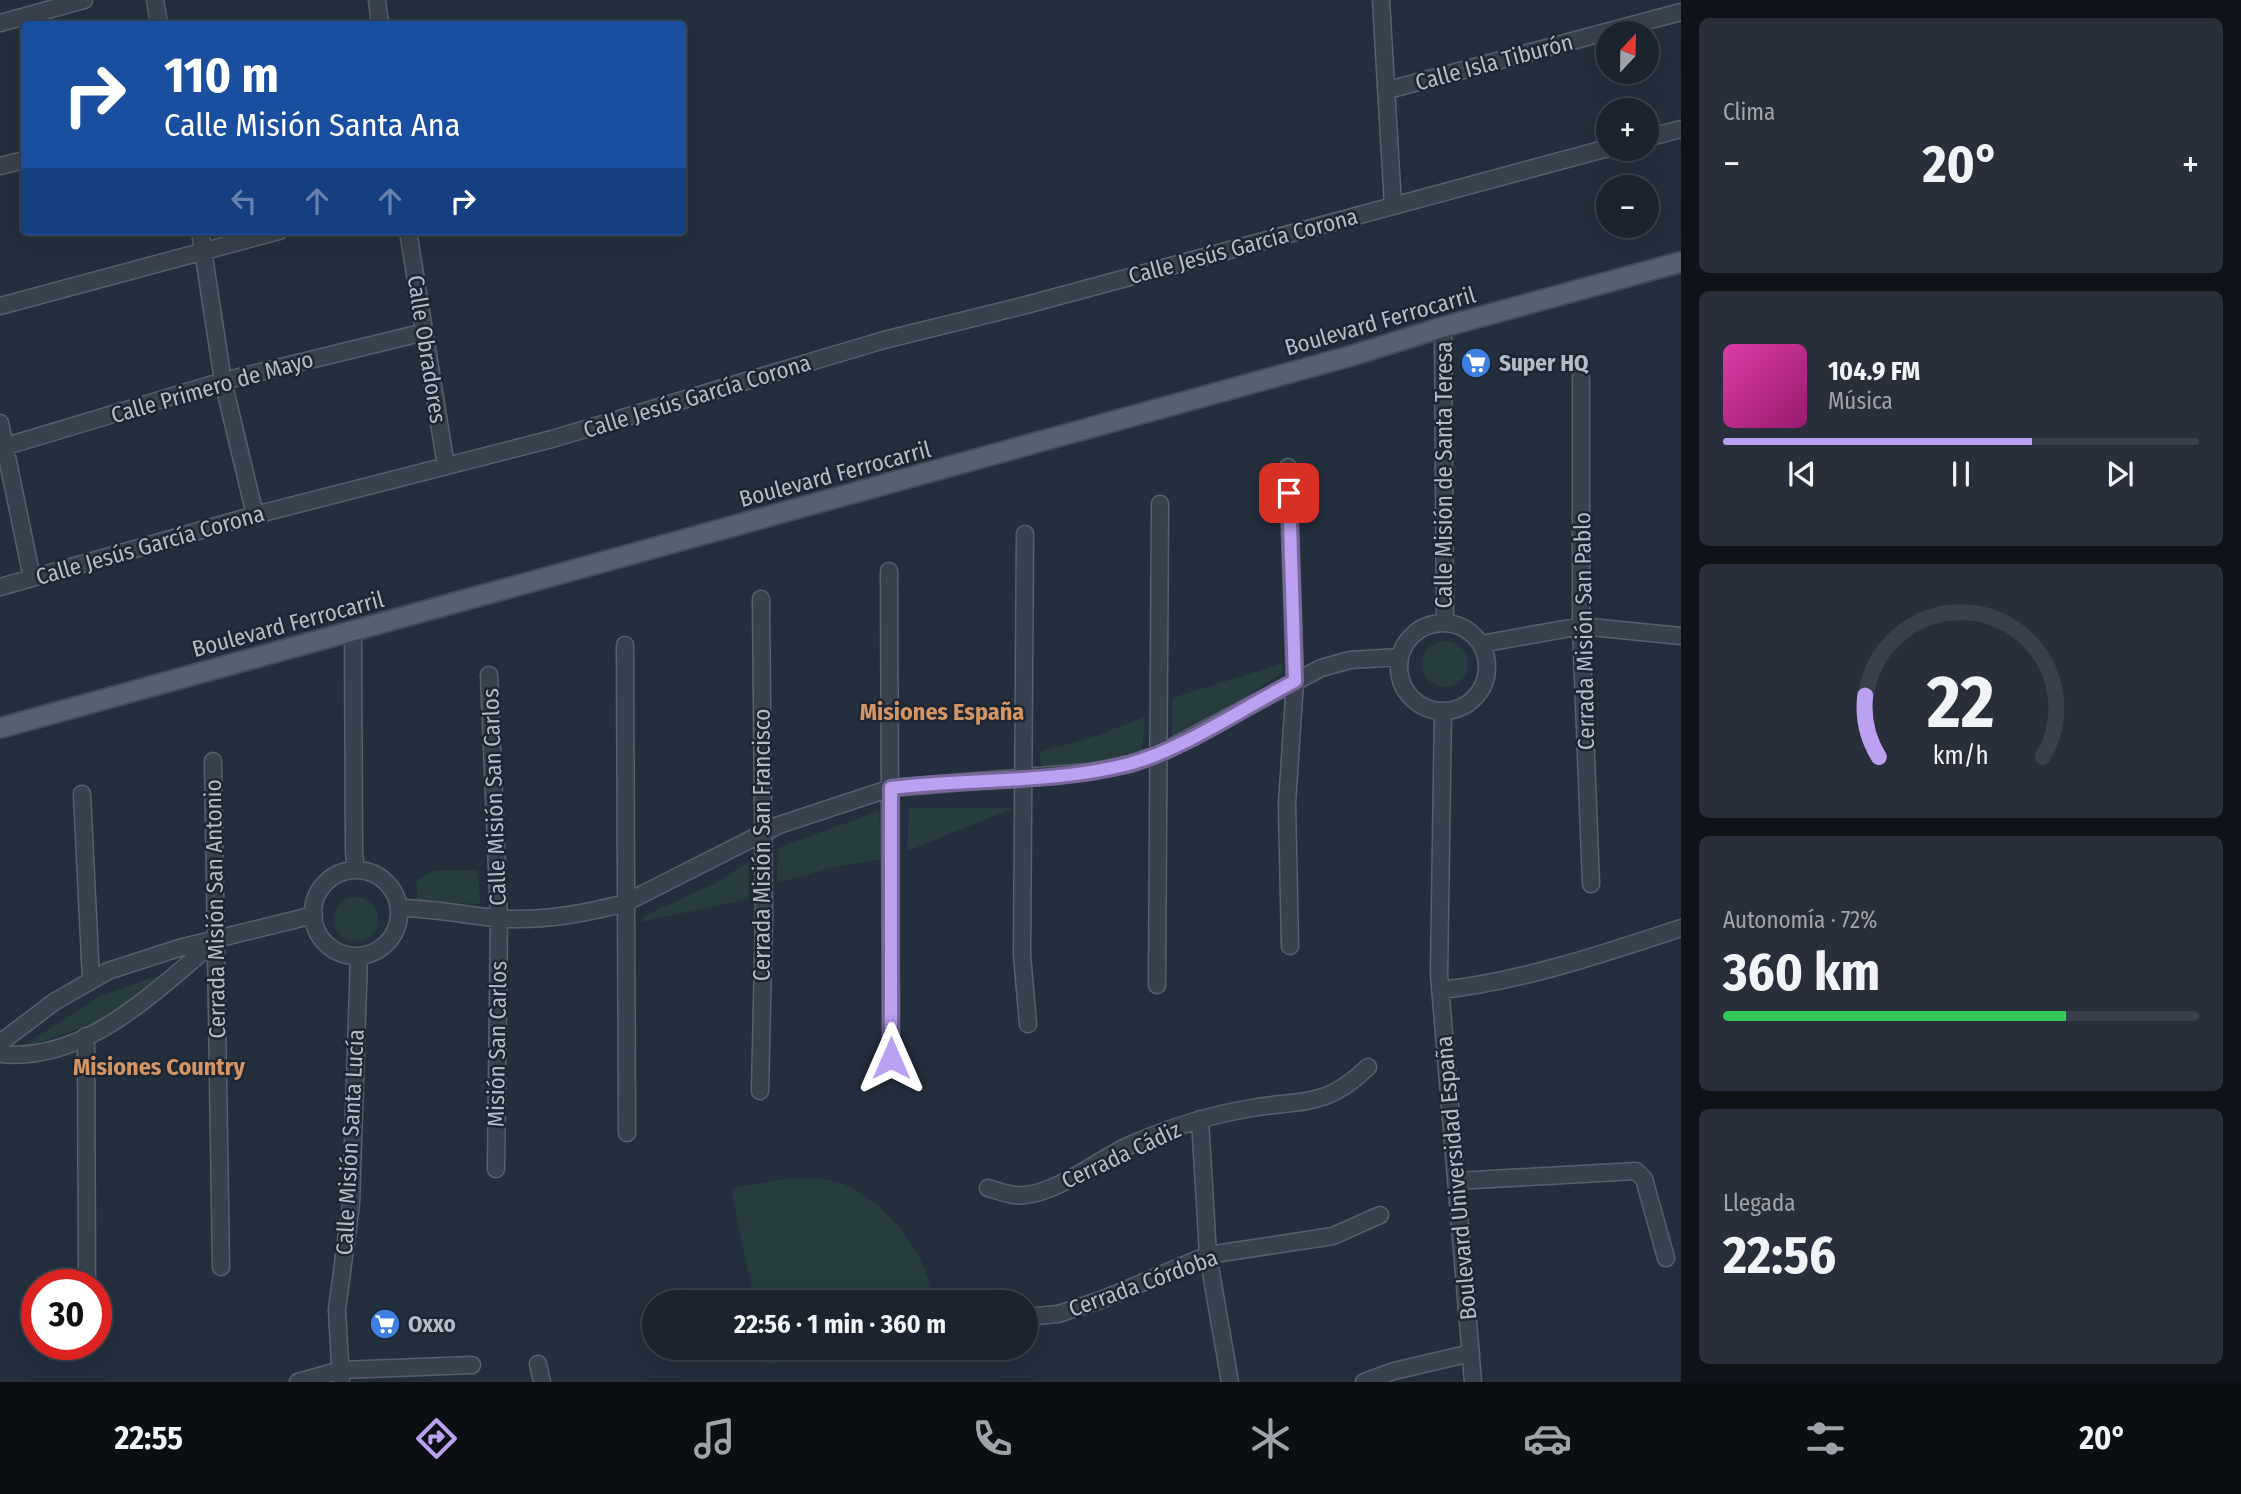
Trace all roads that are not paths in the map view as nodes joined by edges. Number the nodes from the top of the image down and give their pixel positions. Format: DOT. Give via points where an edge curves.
graph roads {
  1 [pos="84,0"];
  2 [pos="155,0"];
  3 [pos="377,0"];
  4 [pos="1381,0"];
  5 [pos="1681,12"];
  6 [pos="158,21"];
  7 [pos="380,21"];
  8 [pos="0,23"];
  9 [pos="1388,90"];
  10 [pos="1681,129"];
  11 [pos="1659,135"];
  12 [pos="1596,151"];
  13 [pos="21,161"];
  14 [pos="0,166"];
  15 [pos="1394,206"];
  16 [pos="201,235"];
  17 [pos="264,235"];
  18 [pos="409,235"];
  19 [pos="204,251"];
  20 [pos="1681,262"];
  21 [pos="0,306"];
  22 [pos="1443,327"];
  23 [pos="425,332"];
  24 [pos="1581,378"];
  25 [pos="223,381"];
  26 [pos="0,423"];
  27 [pos="3,448"];
  28 [pos="446,466"];
  29 [pos="1288,467"];
  30 [pos="1160,504"];
  31 [pos="255,515"];
  32 [pos="1025,534"];
  33 [pos="889,571"];
  34 [pos="32,578"];
  35 [pos="0,587"];
  36 [pos="761,599"];
  37 [pos="1445,623"];
  38 [pos="1581,626"];
  39 [pos="353,632"];
  40 [pos="1681,636"];
  41 [pos="1481,644"];
  42 [pos="625,645"];
  43 [pos="1400,657"];
  44 [pos="489,675"];
  45 [pos="1295,681"];
  46 [pos="1443,711"];
  47 [pos="0,728"];
  48 [pos="1159,754"];
  49 [pos="213,761"];
  50 [pos="1025,778"];
  51 [pos="891,788"];
  52 [pos="82,794"];
  53 [pos="762,834"];
  54 [pos="356,870"];
  55 [pos="1591,884"];
  56 [pos="625,903"];
  57 [pos="399,908"];
  58 [pos="314,915"];
  59 [pos="499,918"];
  60 [pos="1681,928"];
  61 [pos="216,941"];
  62 [pos="1290,946"];
  63 [pos="359,956"];
  64 [pos="91,980"];
  65 [pos="1440,982"];
  66 [pos="1157,985"];
  67 [pos="1028,1024"];
  68 [pos="86,1036"];
  69 [pos="0,1043"];
  70 [pos="0,1054"];
  71 [pos="891,1058"];
  72 [pos="1368,1067"];
  73 [pos="760,1091"];
  74 [pos="1200,1119"];
  75 [pos="628,1133"];
  76 [pos="496,1169"];
  77 [pos="1456,1181"];
  78 [pos="988,1188"];
  79 [pos="1380,1215"];
  80 [pos="1208,1255"];
  81 [pos="1666,1258"];
  82 [pos="221,1267"];
  83 [pos="87,1269"];
  84 [pos="1038,1316"];
  85 [pos="1471,1353"];
  86 [pos="538,1364"];
  87 [pos="472,1365"];
  88 [pos="341,1376"];
  89 [pos="1394,1377"];
  90 [pos="298,1382"];
  91 [pos="541,1382"];
  92 [pos="1230,1382"];
  93 [pos="1364,1382"];
  94 [pos="1473,1382"];
  1 -- 8 [label="street"];
  2 -- 6 [label="street"];
  3 -- 7 [label="street"];
  4 -- 9 [label="street"];
  5 -- 9 [label="street, Calle Isla Tiburón"];
  9 -- 15 [label="street"];
  10 -- 11 [label="street"];
  12 -- 15 [label="street, Calle Jesús García Corona"];
  13 -- 14 [label="street"];
  15 -- 28 [label="street, Calle Jesús García Corona" via="884,340"];
  16 -- 19 [label="street"];
  17 -- 19 [label="street"];
  18 -- 23 [label="street, Calle Obradores"];
  19 -- 21 [label="street"];
  19 -- 25 [label="street"];
  20 -- 22 [label="main road, Boulevard Ferrocarril"];
  22 -- 37 [label="street, Calle Misión de Santa Teresa"];
  22 -- 39 [label="main road, Boulevard Ferrocarril"];
  23 -- 25 [label="street, Calle Primero de Mayo"];
  23 -- 28 [label="street, Calle Obradores"];
  24 -- 38 [label="street, Cerrada Misión San Pablo"];
  25 -- 27 [label="street, Calle Primero de Mayo"];
  25 -- 31 [label="street"];
  26 -- 27 [label="street"];
  27 -- 34 [label="street"];
  28 -- 31 [label="street, Calle Jesús García Corona"];
  29 -- 45 [label="street"];
  30 -- 48 [label="street"];
  31 -- 34 [label="street, Calle Jesús García Corona"];
  32 -- 50 [label="street"];
  33 -- 51 [label="street"];
  34 -- 35 [label="street, Calle Jesús García Corona"];
  36 -- 53 [label="street, Cerrada Misión San Francisco"];
  37 -- 41 [label="street" via="1466,631"];
  37 -- 43 [label="street" via="1416,632"];
  38 -- 40 [label="street"];
  38 -- 41 [label="street"];
  38 -- 55 [label="street, Cerrada Misión San Pablo"];
  39 -- 47 [label="main road, Boulevard Ferrocarril"];
  39 -- 54 [label="street"];
  41 -- 46 [label="street" via="1488,667 1480,692 1469,703"];
  42 -- 56 [label="street"];
  43 -- 45 [label="street" via="1350,660"];
  43 -- 46 [label="street" via="1399,674 1414,701"];
  44 -- 59 [label="street, Calle Misión San Carlos"];
  45 -- 48 [label="street"];
  45 -- 62 [label="street" via="1287,804"];
  46 -- 65 [label="street"];
  48 -- 50 [label="street" via="1089,772"];
  48 -- 66 [label="street"];
  49 -- 61 [label="street, Cerrada Misión San Antonio"];
  50 -- 51 [label="street"];
  50 -- 67 [label="street" via="1022,954"];
  51 -- 53 [label="street"];
  51 -- 71 [label="street"];
  52 -- 64 [label="street"];
  53 -- 56 [label="street"];
  53 -- 73 [label="street, Cerrada Misión San Francisco"];
  54 -- 57 [label="street" via="384,880"];
  54 -- 58 [label="street" via="328,880 313,905"];
  56 -- 59 [label="street" via="558,916"];
  56 -- 75 [label="street"];
  57 -- 59 [label="street"];
  57 -- 63 [label="street" via="392,937 382,947"];
  58 -- 61 [label="street"];
  58 -- 63 [label="street" via="320,936 330,947"];
  59 -- 76 [label="street, Misión San Carlos"];
  60 -- 65 [label="street" via="1527,975"];
  61 -- 64 [label="street" via="137,960"];
  61 -- 68 [label="street" via="130,1013"];
  61 -- 82 [label="street, Cerrada Misión San Antonio"];
  63 -- 88 [label="street, Calle Misión Santa Lucía" via="351,1204 337,1309"];
  64 -- 69 [label="street"];
  65 -- 77 [label="street, Boulevard Universidad España"];
  68 -- 70 [label="street" via="29,1054"];
  68 -- 83 [label="street"];
  72 -- 74 [label="street, Cerrada Cádiz" via="1349,1084 1318,1100"];
  74 -- 78 [label="street, Cerrada Cádiz" via="1130,1145 1046,1189 1024,1196"];
  74 -- 80 [label="street"];
  77 -- 81 [label="street" via="1636,1171 1644,1179"];
  77 -- 85 [label="street, Boulevard Universidad España"];
  79 -- 80 [label="street, Cerrada Córdoba" via="1333,1236"];
  80 -- 84 [label="street, Cerrada Córdoba" via="1101,1300"];
  80 -- 92 [label="street"];
  85 -- 89 [label="street"];
  85 -- 94 [label="street, Boulevard Universidad España"];
  86 -- 91 [label="street"];
  87 -- 88 [label="street"];
  88 -- 90 [label="street"];
  89 -- 93 [label="street"];
}
